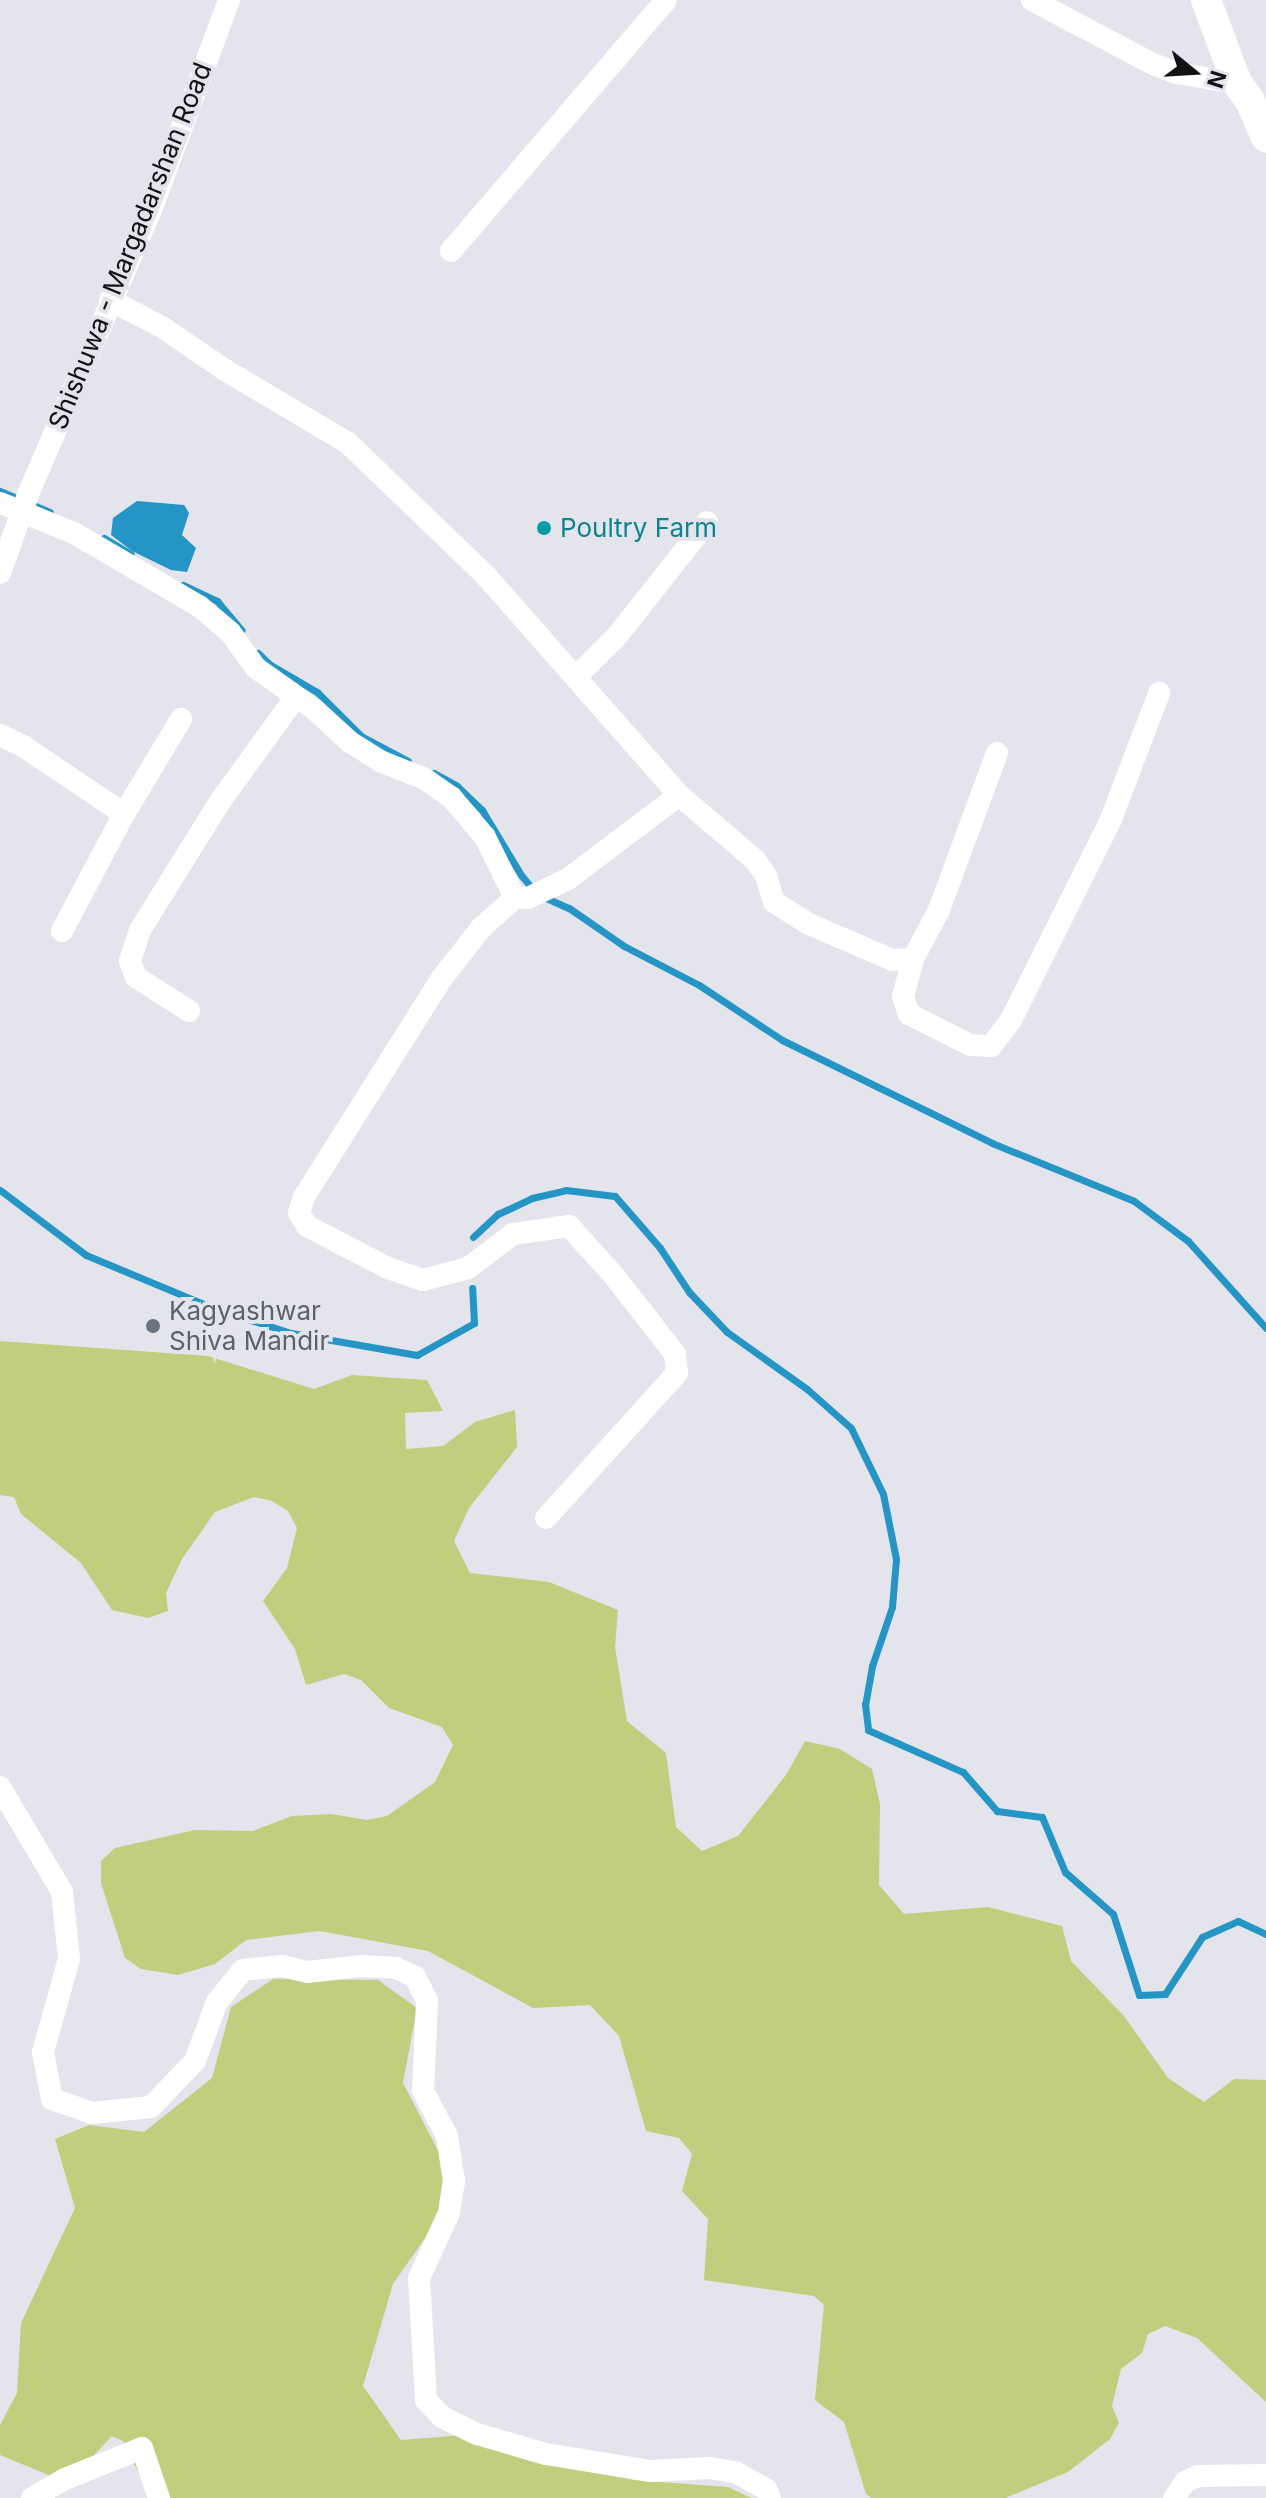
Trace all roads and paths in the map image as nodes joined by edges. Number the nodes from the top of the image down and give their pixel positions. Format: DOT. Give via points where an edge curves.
graph roads {
  1 [pos="229,0"];
  2 [pos="666,0"];
  3 [pos="1032,0"];
  4 [pos="1206,0"];
  5 [pos="1251,97"];
  6 [pos="1266,137"];
  7 [pos="451,251"];
  8 [pos="110,300"];
  9 [pos="26,501"];
  10 [pos="0,503"];
  11 [pos="707,522"];
  12 [pos="0,573"];
  13 [pos="577,676"];
  14 [pos="1159,693"];
  15 [pos="295,698"];
  16 [pos="181,719"];
  17 [pos="0,735"];
  18 [pos="997,753"];
  19 [pos="679,795"];
  20 [pos="124,814"];
  21 [pos="530,896"];
  22 [pos="62,931"];
  23 [pos="913,959"];
  24 [pos="189,1011"];
  25 [pos="546,1518"];
  26 [pos="0,1787"];
  27 [pos="1266,2475"];
  28 [pos="32,2498"];
  29 [pos="159,2498"];
  30 [pos="770,2498"];
  31 [pos="1174,2498"];
  1 -- 8 [label="street, Shishuwa - Margadarshan Road" via="151,210"];
  2 -- 7 [label="street"];
  3 -- 5 [label="street" via="1153,64"];
  4 -- 5 [label="main road"];
  5 -- 6 [label="main road"];
  8 -- 9 [label="street, Shishuwa - Margadarshan Road"];
  8 -- 13 [label="street" via="348,443 486,576"];
  9 -- 10 [label="street"];
  9 -- 12 [label="street, Shishuwa - Margadarshan Road"];
  9 -- 15 [label="street" via="215,617 256,668"];
  11 -- 13 [label="street" via="617,636"];
  13 -- 19 [label="street"];
  14 -- 23 [label="street" via="1111,819 1011,1020 991,1046 970,1045 909,1014 903,997"];
  15 -- 21 [label="street" via="350,742 451,797"];
  15 -- 24 [label="street" via="221,800 140,930 130,961 136,977"];
  16 -- 20 [label="street"];
  17 -- 20 [label="street"];
  18 -- 23 [label="street" via="939,910"];
  19 -- 21 [label="street" via="601,855"];
  19 -- 23 [label="street" via="755,860 774,902 809,924 892,960"];
  20 -- 22 [label="street"];
  21 -- 25 [label="street" via="482,927 442,978 304,1197 299,1213 307,1226 423,1280 468,1268 513,1234 569,1226 615,1277 675,1354 677,1373"];
  26 -- 30 [label="street" via="62,1892 69,1959 43,2052 52,2099 92,2113 151,2107 195,2061 217,2002 243,1970 282,1966 307,1972 361,1966 396,1968 415,1977 427,2001 423,2091 447,2136 454,2181 449,2213 419,2278 426,2400 442,2417 477,2434 546,2454 650,2471 710,2468 737,2473 766,2489"];
  27 -- 31 [label="street" via="1198,2476 1185,2482"];
  28 -- 29 [label="street" via="142,2448"];
}
